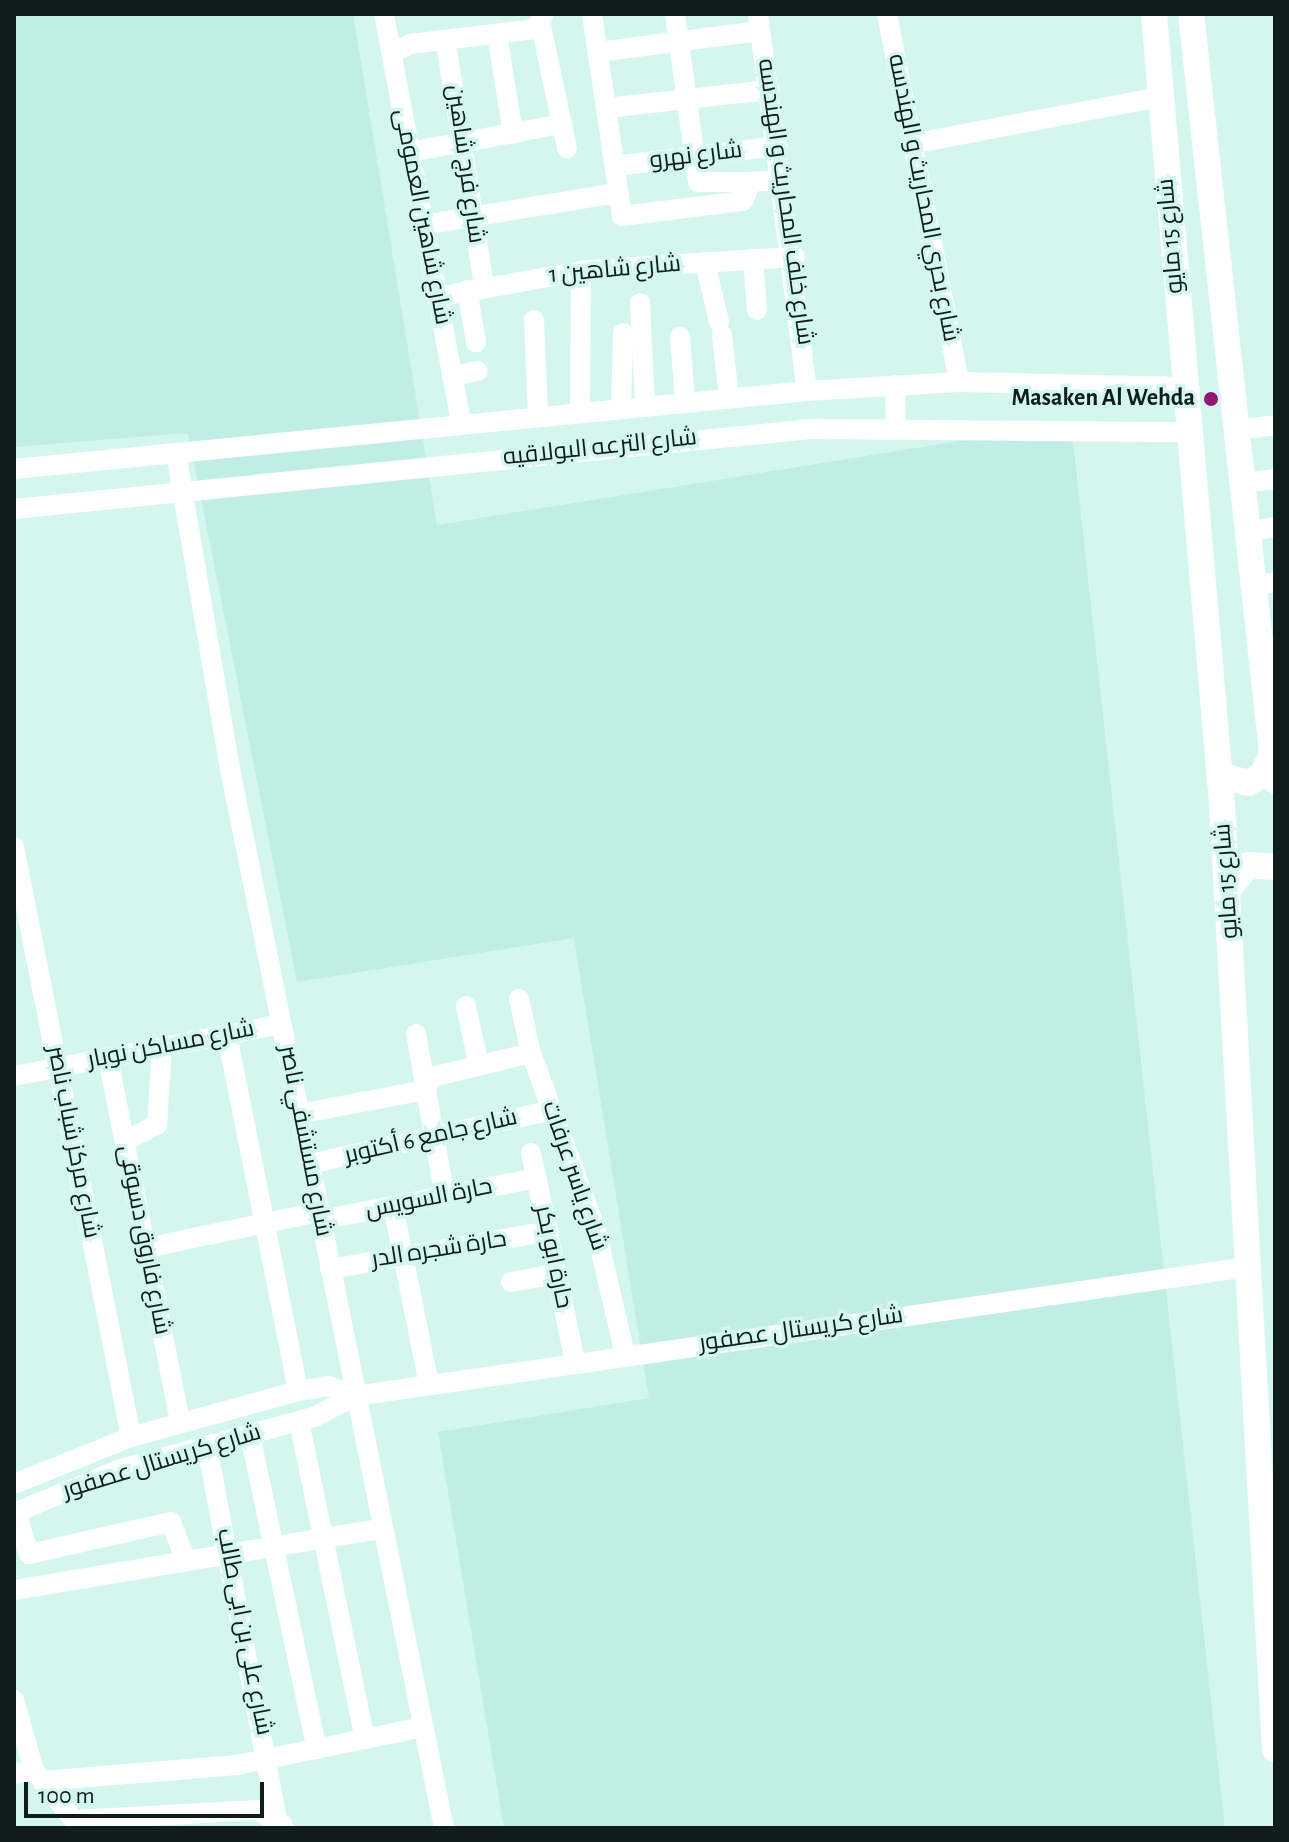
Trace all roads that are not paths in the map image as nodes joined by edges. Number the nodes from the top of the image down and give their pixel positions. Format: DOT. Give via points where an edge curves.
graph roads {
  1 [pos="384,14"];
  2 [pos="592,14"];
  3 [pos="675,14"];
  4 [pos="887,14"];
  5 [pos="1154,14"];
  6 [pos="1191,14"];
  7 [pos="542,20"];
  8 [pos="759,22"];
  9 [pos="497,34"];
  10 [pos="678,40"];
  11 [pos="446,43"];
  12 [pos="598,52"];
  13 [pos="392,54"];
  14 [pos="770,90"];
  15 [pos="1159,97"];
  16 [pos="687,99"];
  17 [pos="606,108"];
  18 [pos="562,124"];
  19 [pos="513,134"];
  20 [pos="465,143"];
  21 [pos="911,144"];
  22 [pos="778,146"];
  23 [pos="567,148"];
  24 [pos="409,152"];
  25 [pos="695,154"];
  26 [pos="615,166"];
  27 [pos="782,180"];
  28 [pos="751,182"];
  29 [pos="618,193"];
  30 [pos="471,217"];
  31 [pos="422,225"];
  32 [pos="795,257"];
  33 [pos="753,259"];
  34 [pos="705,262"];
  35 [pos="581,271"];
  36 [pos="475,287"];
  37 [pos="437,297"];
  38 [pos="640,303"];
  39 [pos="757,310"];
  40 [pos="534,320"];
  41 [pos="623,333"];
  42 [pos="680,337"];
  43 [pos="476,342"];
  44 [pos="478,371"];
  45 [pos="452,376"];
  46 [pos="959,382"];
  47 [pos="895,385"];
  48 [pos="1184,387"];
  49 [pos="807,391"];
  50 [pos="729,397"];
  51 [pos="685,401"];
  52 [pos="645,404"];
  53 [pos="621,406"];
  54 [pos="580,410"];
  55 [pos="538,414"];
  56 [pos="461,420"];
  57 [pos="896,425"];
  58 [pos="1275,425"];
  59 [pos="1236,430"];
  60 [pos="1188,432"];
  61 [pos="176,453"];
  62 [pos="14,469"];
  63 [pos="1275,479"];
  64 [pos="1242,483"];
  65 [pos="180,493"];
  66 [pos="14,509"];
  67 [pos="1275,527"];
  68 [pos="1247,532"];
  69 [pos="1264,584"];
  70 [pos="1274,762"];
  71 [pos="1220,775"];
  72 [pos="14,847"];
  73 [pos="1275,867"];
  74 [pos="1228,890"];
  75 [pos="519,999"];
  76 [pos="466,1006"];
  77 [pos="281,1024"];
  78 [pos="416,1034"];
  79 [pos="227,1035"];
  80 [pos="162,1047"];
  81 [pos="531,1053"];
  82 [pos="108,1058"];
  83 [pos="479,1066"];
  84 [pos="58,1067"];
  85 [pos="14,1076"];
  86 [pos="425,1088"];
  87 [pos="553,1110"];
  88 [pos="299,1114"];
  89 [pos="434,1136"];
  90 [pos="125,1141"];
  91 [pos="531,1153"];
  92 [pos="309,1164"];
  93 [pos="537,1178"];
  94 [pos="445,1196"];
  95 [pos="393,1206"];
  96 [pos="320,1216"];
  97 [pos="264,1223"];
  98 [pos="549,1231"];
  99 [pos="146,1248"];
  100 [pos="403,1255"];
  101 [pos="1247,1267"];
  102 [pos="330,1269"];
  103 [pos="557,1274"];
  104 [pos="511,1282"];
  105 [pos="625,1355"];
  106 [pos="575,1362"];
  107 [pos="429,1384"];
  108 [pos="298,1391"];
  109 [pos="355,1396"];
  110 [pos="299,1421"];
  111 [pos="180,1422"];
  112 [pos="250,1435"];
  113 [pos="131,1437"];
  114 [pos="207,1446"];
  115 [pos="14,1484"];
  116 [pos="15,1513"];
  117 [pos="383,1528"];
  118 [pos="323,1538"];
  119 [pos="274,1546"];
  120 [pos="228,1554"];
  121 [pos="186,1561"];
  122 [pos="1268,1575"];
  123 [pos="14,1590"];
  124 [pos="14,1700"];
  125 [pos="424,1727"];
  126 [pos="365,1739"];
  127 [pos="317,1749"];
  128 [pos="1275,1750"];
  129 [pos="270,1759"];
  130 [pos="30,1775"];
  131 [pos="243,1819"];
  132 [pos="281,1823"];
  133 [pos="78,1824"];
  134 [pos="444,1828"];
  1 -- 13 [label="street, شارع شاهين العمومى"];
  2 -- 12 [label="street"];
  3 -- 10 [label="street"];
  4 -- 21 [label="street, شارع بحري المحاريث و الهندسه"];
  5 -- 15 [label="main road, شارع 15 مايو"];
  6 -- 59 [label="main road, شارع 15 مايو"];
  7 -- 9 [label="street"];
  7 -- 18 [label="street"];
  8 -- 10 [label="street"];
  8 -- 14 [label="street, شارع خلف المحاريث و الهندسه"];
  9 -- 11 [label="street"];
  9 -- 19 [label="street"];
  10 -- 12 [label="street"];
  10 -- 16 [label="street"];
  11 -- 13 [label="street" via="410,44"];
  11 -- 20 [label="street, شارع فرج شاهين"];
  12 -- 17 [label="street"];
  13 -- 24 [label="street, شارع شاهين العمومى"];
  14 -- 16 [label="street"];
  14 -- 22 [label="street, شارع خلف المحاريث و الهندسه"];
  15 -- 21 [label="street"];
  15 -- 48 [label="main road, شارع 15 مايو"];
  16 -- 17 [label="street"];
  16 -- 25 [label="street"];
  17 -- 26 [label="street"];
  18 -- 19 [label="street"];
  18 -- 23 [label="street"];
  19 -- 20 [label="street"];
  20 -- 24 [label="street"];
  20 -- 30 [label="street, شارع فرج شاهين"];
  21 -- 46 [label="street, شارع بحري المحاريث و الهندسه"];
  22 -- 25 [label="street, شارع نهرو"];
  22 -- 27 [label="street, شارع خلف المحاريث و الهندسه"];
  24 -- 31 [label="street, شارع شاهين العمومى"];
  25 -- 26 [label="street, شارع نهرو"];
  25 -- 28 [label="street" via="700,184"];
  26 -- 29 [label="street"];
  27 -- 28 [label="street"];
  27 -- 32 [label="street, شارع خلف المحاريث و الهندسه"];
  28 -- 29 [label="street" via="743,201 622,216"];
  29 -- 30 [label="street" via="585,208"];
  30 -- 31 [label="street"];
  30 -- 36 [label="street, شارع فرج شاهين"];
  31 -- 37 [label="street, شارع شاهين العمومى"];
  32 -- 33 [label="street, شارع شاهين 1"];
  32 -- 49 [label="street, شارع خلف المحاريث و الهندسه"];
  33 -- 34 [label="street, شارع شاهين 1"];
  33 -- 39 [label="street"];
  34 -- 35 [label="street, شارع شاهين 1"];
  34 -- 50 [label="street" via="721,329"];
  35 -- 36 [label="street, شارع شاهين 1"];
  35 -- 54 [label="street"];
  36 -- 37 [label="street, شارع شاهين 1"];
  36 -- 43 [label="street, شارع فرج شاهين"];
  37 -- 45 [label="street, شارع شاهين العمومى"];
  38 -- 52 [label="street"];
  40 -- 55 [label="street"];
  41 -- 53 [label="street"];
  42 -- 51 [label="street"];
  44 -- 45 [label="street"];
  45 -- 56 [label="street, شارع شاهين العمومى"];
  46 -- 47 [label="street, شارع الترعه البولاقيه"];
  46 -- 48 [label="street, شارع الترعه البولاقيه"];
  47 -- 49 [label="street, شارع الترعه البولاقيه"];
  47 -- 57 [label="street"];
  48 -- 60 [label="main road, شارع 15 مايو"];
  49 -- 50 [label="street, شارع الترعه البولاقيه"];
  50 -- 51 [label="street, شارع الترعه البولاقيه"];
  51 -- 52 [label="street, شارع الترعه البولاقيه"];
  52 -- 53 [label="street, شارع الترعه البولاقيه"];
  53 -- 54 [label="street, شارع الترعه البولاقيه"];
  54 -- 55 [label="street, شارع الترعه البولاقيه"];
  55 -- 56 [label="street, شارع الترعه البولاقيه"];
  56 -- 61 [label="street, شارع الترعه البولاقيه"];
  57 -- 60 [label="street, شارع الترعه البولاقيه"];
  57 -- 65 [label="street, شارع الترعه البولاقيه" via="610,446"];
  58 -- 59 [label="street"];
  59 -- 64 [label="main road, شارع 15 مايو"];
  60 -- 71 [label="main road, شارع 15 مايو"];
  61 -- 62 [label="street, شارع الترعه البولاقيه"];
  61 -- 65 [label="street, شارع مستشفي ناصر"];
  63 -- 64 [label="street"];
  64 -- 68 [label="main road, شارع 15 مايو"];
  65 -- 66 [label="street, شارع الترعه البولاقيه"];
  65 -- 77 [label="street, شارع مستشفي ناصر"];
  67 -- 68 [label="street"];
  68 -- 69 [label="main road, شارع 15 مايو"];
  69 -- 70 [label="main road, شارع 15 مايو"];
  70 -- 71 [label="main road" via="1248,783"];
  71 -- 74 [label="main road, شارع 15 مايو"];
  72 -- 84 [label="street, شارع مركز شباب ناصر"];
  73 -- 74 [label="main road" via="1248,865"];
  74 -- 101 [label="main road, شارع 15 مايو"];
  75 -- 81 [label="street, شارع ياسر عرفات"];
  76 -- 83 [label="street"];
  77 -- 79 [label="street, شارع مساكن نوبار"];
  77 -- 88 [label="street, شارع مستشفي ناصر"];
  78 -- 86 [label="street"];
  79 -- 80 [label="street, شارع مساكن نوبار"];
  79 -- 97 [label="street"];
  80 -- 82 [label="street, شارع مساكن نوبار"];
  80 -- 90 [label="street" via="157,1125"];
  81 -- 83 [label="street"];
  81 -- 87 [label="street, شارع ياسر عرفات"];
  82 -- 84 [label="street, شارع مساكن نوبار"];
  82 -- 90 [label="street, شارع فاروق دسوقى"];
  83 -- 86 [label="street" via="436,1076"];
  84 -- 85 [label="street, شارع مساكن نوبار"];
  84 -- 113 [label="street, شارع مركز شباب ناصر"];
  86 -- 88 [label="street"];
  86 -- 89 [label="street"];
  87 -- 89 [label="street, شارع جامع 6 أكتوبر"];
  87 -- 105 [label="street, شارع ياسر عرفات" via="596,1230"];
  88 -- 92 [label="street, شارع مستشفي ناصر"];
  89 -- 92 [label="street, شارع جامع 6 أكتوبر"];
  89 -- 94 [label="street"];
  90 -- 99 [label="street, شارع فاروق دسوقى"];
  91 -- 93 [label="street, حارة ابو بكر"];
  92 -- 96 [label="street, شارع مستشفي ناصر"];
  93 -- 94 [label="street, حارة السويس"];
  93 -- 98 [label="street, حارة ابو بكر"];
  94 -- 95 [label="street, حارة السويس"];
  95 -- 96 [label="street, حارة السويس"];
  95 -- 100 [label="street"];
  96 -- 97 [label="street, حارة السويس"];
  96 -- 102 [label="street, شارع مستشفي ناصر"];
  97 -- 99 [label="street, حارة السويس"];
  97 -- 108 [label="street"];
  98 -- 100 [label="street, حارة شجره الدر"];
  98 -- 103 [label="street, حارة ابو بكر"];
  99 -- 111 [label="street, شارع فاروق دسوقى"];
  100 -- 102 [label="street, حارة شجره الدر"];
  100 -- 107 [label="street"];
  101 -- 105 [label="street, شارع كريستال عصفور"];
  101 -- 122 [label="main road, شارع 15 مايو"];
  102 -- 109 [label="street, شارع مستشفي ناصر"];
  103 -- 104 [label="street"];
  103 -- 106 [label="street, حارة ابو بكر"];
  105 -- 106 [label="street, شارع كريستال عصفور"];
  106 -- 107 [label="street, شارع كريستال عصفور"];
  107 -- 109 [label="street, شارع كريستال عصفور"];
  108 -- 109 [label="street, شارع كريستال عصفور" via="328,1386"];
  108 -- 111 [label="street, شارع كريستال عصفور"];
  109 -- 110 [label="street, شارع كريستال عصفور"];
  109 -- 117 [label="street, شارع مستشفي ناصر"];
  110 -- 112 [label="street, شارع كريستال عصفور"];
  110 -- 118 [label="street"];
  111 -- 113 [label="street, شارع كريستال عصفور"];
  112 -- 114 [label="street, شارع كريستال عصفور"];
  112 -- 119 [label="street"];
  113 -- 115 [label="street, شارع كريستال عصفور"];
  114 -- 116 [label="street, شارع كريستال عصفور" via="121,1469"];
  114 -- 120 [label="street, شارع على بن ابى طالب"];
  116 -- 121 [label="street" via="29,1554 171,1522"];
  117 -- 118 [label="street"];
  117 -- 125 [label="street, شارع مستشفي ناصر"];
  118 -- 119 [label="street"];
  118 -- 126 [label="street"];
  119 -- 120 [label="street"];
  119 -- 127 [label="street"];
  120 -- 121 [label="street"];
  120 -- 129 [label="street, شارع على بن ابى طالب"];
  121 -- 123 [label="street"];
  122 -- 128 [label="main road, شارع 15 مايو"];
  124 -- 130 [label="street"];
  125 -- 126 [label="street"];
  125 -- 134 [label="street, شارع مستشفي ناصر"];
  126 -- 127 [label="street"];
  127 -- 129 [label="street"];
  129 -- 130 [label="street"];
  129 -- 132 [label="street, شارع على بن ابى طالب"];
  130 -- 133 [label="street"];
  131 -- 132 [label="street"];
  131 -- 133 [label="street"];
}
